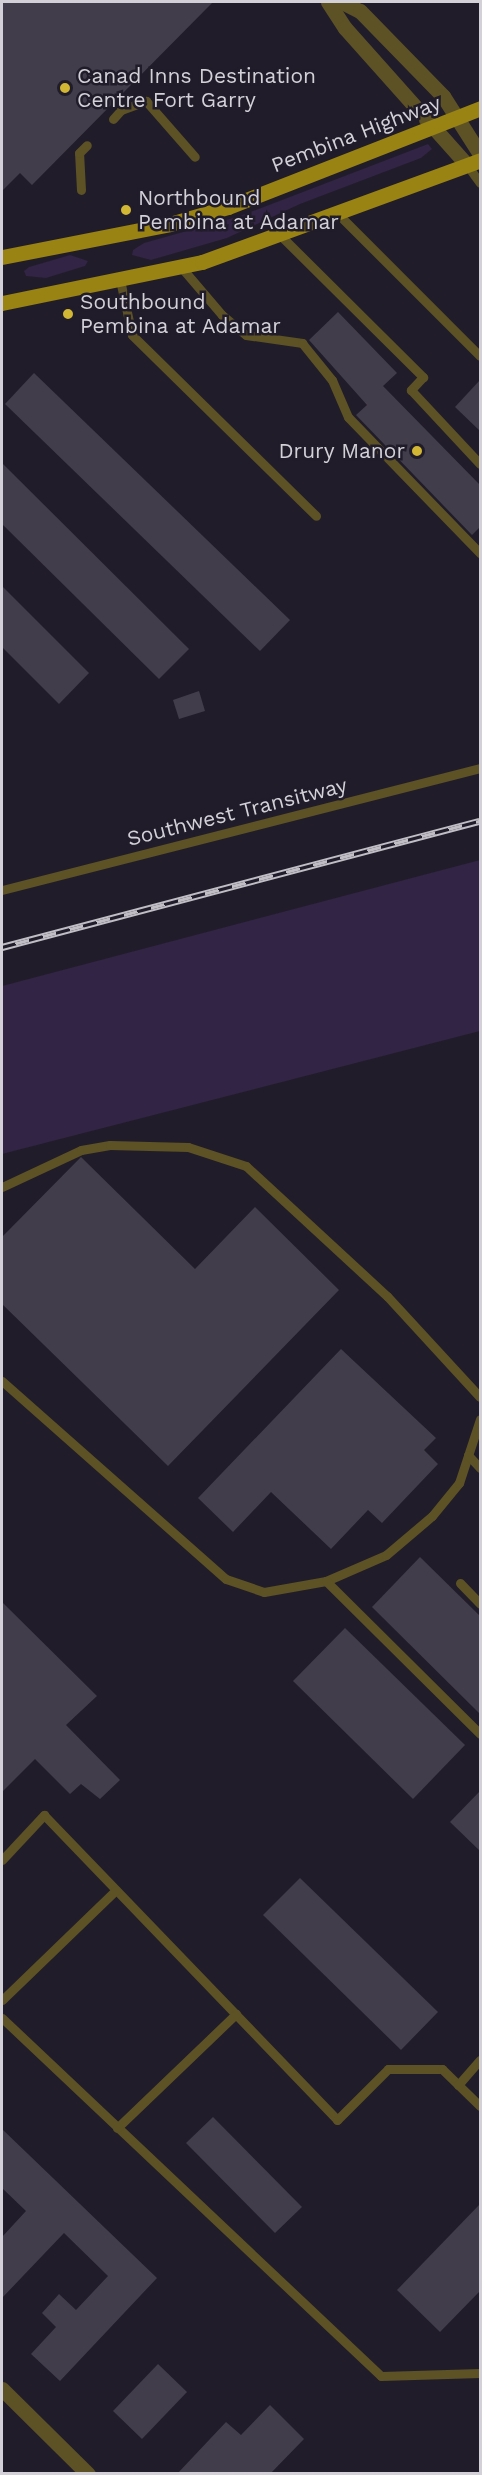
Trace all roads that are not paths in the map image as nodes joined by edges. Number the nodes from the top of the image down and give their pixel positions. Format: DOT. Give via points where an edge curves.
graph roads {
  1 [pos="335,3"];
  2 [pos="480,108"];
  3 [pos="457,117"];
  4 [pos="112,119"];
  5 [pos="435,126"];
  6 [pos="87,145"];
  7 [pos="480,154"];
  8 [pos="195,157"];
  9 [pos="474,163"];
  10 [pos="480,183"];
  11 [pos="81,190"];
  12 [pos="337,213"];
  13 [pos="280,235"];
  14 [pos="2,257"];
  15 [pos="181,267"];
  16 [pos="120,280"];
  17 [pos="2,303"];
  18 [pos="480,357"];
  19 [pos="480,464"];
  20 [pos="316,516"];
  21 [pos="480,553"];
  22 [pos="480,768"];
  23 [pos="2,890"];
  24 [pos="2,1187"];
  25 [pos="2,1381"];
  26 [pos="480,1397"];
  27 [pos="480,1419"];
  28 [pos="468,1455"];
  29 [pos="480,1468"];
  30 [pos="326,1581"];
  31 [pos="460,1583"];
  32 [pos="480,1604"];
  33 [pos="480,1734"];
  34 [pos="2,1860"];
  35 [pos="116,1890"];
  36 [pos="2,2000"];
  37 [pos="236,2014"];
  38 [pos="2,2018"];
  39 [pos="480,2060"];
  40 [pos="458,2085"];
  41 [pos="480,2106"];
  42 [pos="117,2128"];
  43 [pos="480,2373"];
  44 [pos="2,2389"];
  45 [pos="88,2474"];
  1 -- 3 [label="street" via="360,11 443,96"];
  1 -- 5 [label="street" via="345,28"];
  2 -- 3 [label="main road, Pembina Highway"];
  3 -- 5 [label="main road, Pembina Highway"];
  3 -- 7 [label="street"];
  4 -- 8 [label="lane" via="121,110 146,101"];
  5 -- 9 [label="street"];
  5 -- 14 [label="main road, Pembina Highway" via="228,207 170,224"];
  6 -- 11 [label="lane" via="79,153"];
  9 -- 10 [label="lane"];
  9 -- 12 [label="main road"];
  12 -- 13 [label="main road"];
  12 -- 18 [label="lane"];
  13 -- 15 [label="main road"];
  13 -- 19 [label="lane" via="423,377 411,390"];
  15 -- 16 [label="main road"];
  15 -- 21 [label="lane" via="222,315 246,335 302,343 332,380 348,417"];
  16 -- 17 [label="main road"];
  16 -- 20 [label="lane" via="132,335"];
  22 -- 23 [label="lane, Southwest Transitway"];
  24 -- 26 [label="lane" via="81,1150 110,1145 188,1146 246,1166 387,1296"];
  25 -- 30 [label="lane" via="226,1579 264,1592"];
  27 -- 28 [label="lane"];
  28 -- 29 [label="lane"];
  28 -- 30 [label="lane" via="459,1483 432,1516 386,1555"];
  30 -- 33 [label="lane"];
  31 -- 32 [label="lane"];
  34 -- 35 [label="lane" via="44,1815"];
  35 -- 36 [label="lane"];
  35 -- 37 [label="lane"];
  37 -- 40 [label="lane" via="337,2120 388,2069 442,2069"];
  37 -- 42 [label="lane"];
  38 -- 42 [label="lane"];
  39 -- 40 [label="lane"];
  40 -- 41 [label="lane"];
  42 -- 43 [label="lane" via="381,2376"];
  44 -- 45 [label="street"];
}
